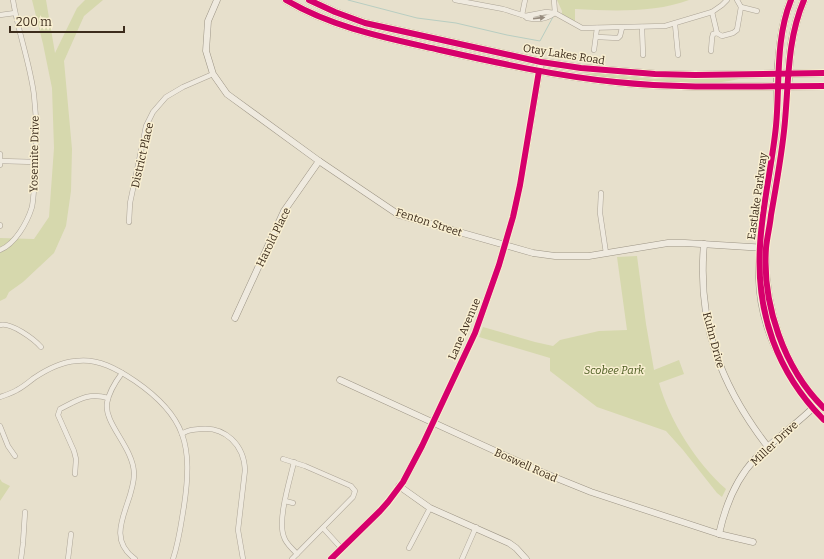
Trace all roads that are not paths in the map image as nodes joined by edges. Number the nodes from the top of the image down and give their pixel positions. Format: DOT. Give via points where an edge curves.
graph roads {
  1 [pos="13,0"];
  2 [pos="217,0"];
  3 [pos="286,0"];
  4 [pos="309,0"];
  5 [pos="455,0"];
  6 [pos="525,0"];
  7 [pos="554,0"];
  8 [pos="727,0"];
  9 [pos="737,0"];
  10 [pos="791,0"];
  11 [pos="802,1"];
  12 [pos="741,7"];
  13 [pos="757,11"];
  14 [pos="712,12"];
  15 [pos="15,13"];
  16 [pos="555,13"];
  17 [pos="0,15"];
  18 [pos="523,15"];
  19 [pos="675,24"];
  20 [pos="642,27"];
  21 [pos="597,28"];
  22 [pos="622,28"];
  23 [pos="718,33"];
  24 [pos="597,37"];
  25 [pos="594,50"];
  26 [pos="712,51"];
  27 [pos="643,55"];
  28 [pos="678,55"];
  29 [pos="541,62"];
  30 [pos="539,71"];
  31 [pos="788,73"];
  32 [pos="824,73"];
  33 [pos="213,74"];
  34 [pos="778,74"];
  35 [pos="777,85"];
  36 [pos="788,86"];
  37 [pos="824,86"];
  38 [pos="0,154"];
  39 [pos="0,161"];
  40 [pos="319,161"];
  41 [pos="36,162"];
  42 [pos="0,165"];
  43 [pos="601,193"];
  44 [pos="129,222"];
  45 [pos="704,244"];
  46 [pos="505,246"];
  47 [pos="763,248"];
  48 [pos="0,250"];
  49 [pos="606,253"];
  50 [pos="235,318"];
  51 [pos="0,325"];
  52 [pos="42,347"];
  53 [pos="122,373"];
  54 [pos="340,380"];
  55 [pos="0,397"];
  56 [pos="108,398"];
  57 [pos="818,402"];
  58 [pos="812,408"];
  59 [pos="824,408"];
  60 [pos="824,420"];
  61 [pos="433,423"];
  62 [pos="0,426"];
  63 [pos="182,434"];
  64 [pos="768,447"];
  65 [pos="15,456"];
  66 [pos="283,459"];
  67 [pos="294,462"];
  68 [pos="75,474"];
  69 [pos="399,486"];
  70 [pos="285,501"];
  71 [pos="293,503"];
  72 [pos="430,508"];
  73 [pos="25,512"];
  74 [pos="476,527"];
  75 [pos="323,528"];
  76 [pos="71,534"];
  77 [pos="719,534"];
  78 [pos="753,542"];
  79 [pos="409,548"];
  80 [pos="342,549"];
  81 [pos="297,554"];
  82 [pos="524,558"];
  83 [pos="21,559"];
  84 [pos="68,559"];
  85 [pos="135,559"];
  86 [pos="173,559"];
  87 [pos="243,559"];
  88 [pos="292,559"];
  89 [pos="331,559"];
  90 [pos="462,559"];
  1 -- 15 [label="street, Yosemite Drive"];
  2 -- 33 [label="street, Fenton Street" via="206,32 206,51"];
  3 -- 30 [label="main road, Otay Lakes Road" via="327,20 360,32"];
  4 -- 29 [label="main road, Otay Lakes Road" via="366,23"];
  5 -- 18 [label="street"];
  6 -- 18 [label="street"];
  7 -- 16 [label="street"];
  8 -- 14 [label="street"];
  9 -- 12 [label="street"];
  10 -- 34 [label="main road, Eastlake Parkway" via="786,12"];
  11 -- 31 [label="main road, Eastlake Parkway" via="794,27"];
  12 -- 13 [label="street"];
  12 -- 23 [label="street" via="737,30 722,36"];
  14 -- 19 [label="street"];
  14 -- 23 [label="street"];
  15 -- 17 [label="street"];
  15 -- 41 [label="street, Yosemite Drive" via="34,95"];
  16 -- 18 [label="street"];
  16 -- 21 [label="street" via="582,28"];
  19 -- 20 [label="street"];
  19 -- 28 [label="street"];
  20 -- 22 [label="street"];
  20 -- 27 [label="street"];
  21 -- 22 [label="street"];
  21 -- 24 [label="street"];
  22 -- 24 [label="street" via="618,38"];
  23 -- 26 [label="street" via="713,34"];
  24 -- 25 [label="street"];
  29 -- 30 [label="street, Lane Avenue"];
  29 -- 34 [label="main road, Otay Lakes Road" via="655,74"];
  30 -- 35 [label="main road, Otay Lakes Road" via="595,80 653,84"];
  30 -- 46 [label="street, Lane Avenue" via="520,185"];
  31 -- 32 [label="main road, Otay Lakes Road"];
  31 -- 34 [label="main road, Otay Lakes Road"];
  31 -- 36 [label="main road, Eastlake Parkway"];
  33 -- 40 [label="street, Fenton Street" via="227,94"];
  33 -- 44 [label="street, District Place" via="166,97 153,112 146,126 130,204"];
  34 -- 35 [label="main road, Eastlake Parkway"];
  35 -- 36 [label="main road, Otay Lakes Road"];
  35 -- 47 [label="street, Eastlake Parkway" via="774,152"];
  36 -- 37 [label="main road, Otay Lakes Road"];
  36 -- 47 [label="street, Eastlake Parkway" via="783,144"];
  38 -- 39 [label="street"];
  39 -- 41 [label="street"];
  39 -- 42 [label="street"];
  40 -- 46 [label="street, Fenton Street" via="400,215"];
  40 -- 50 [label="street, Harold Place" via="284,211"];
  41 -- 48 [label="street, Yosemite Drive" via="31,208 15,239"];
  43 -- 49 [label="street" via="600,213"];
  45 -- 47 [label="street, Fenton Street"];
  45 -- 49 [label="street, Fenton Street" via="668,243"];
  45 -- 64 [label="street, Kuhn Drive" via="703,294 714,351 731,392"];
  46 -- 49 [label="street, Fenton Street" via="555,256"];
  46 -- 61 [label="street, Lane Avenue" via="477,327"];
  47 -- 57 [label="street, Eastlake Parkway" via="768,292 780,338 791,364"];
  47 -- 58 [label="street, Eastlake Parkway" via="759,280 769,333 787,371"];
  51 -- 52 [label="street" via="7,325 30,337"];
  53 -- 55 [label="street" via="96,362 69,362 53,367 18,390"];
  53 -- 56 [label="street"];
  53 -- 63 [label="street" via="163,403 174,417"];
  54 -- 61 [label="street, Boswell Road"];
  56 -- 68 [label="street" via="86,396 58,412 74,451"];
  56 -- 85 [label="street" via="108,415 128,451 133,466 132,488 120,530 124,547"];
  57 -- 58 [label="street, Miller Drive"];
  57 -- 59 [label="street, Eastlake Parkway"];
  58 -- 60 [label="street, Eastlake Parkway"];
  58 -- 64 [label="street, Miller Drive"];
  61 -- 69 [label="street, Lane Avenue"];
  61 -- 77 [label="street, Boswell Road" via="591,492"];
  62 -- 65 [label="street"];
  63 -- 86 [label="street" via="188,459 187,479 179,541"];
  63 -- 87 [label="street" via="186,430 216,430 231,438 241,450 245,470 238,530"];
  64 -- 77 [label="street, Miller Drive" via="750,465 734,488 724,511"];
  66 -- 67 [label="street"];
  67 -- 70 [label="street"];
  67 -- 75 [label="street" via="354,488 355,493 351,499"];
  69 -- 72 [label="street"];
  69 -- 80 [label="street, Lane Avenue" via="388,502"];
  70 -- 71 [label="street"];
  70 -- 81 [label="street" via="282,531 286,542"];
  72 -- 74 [label="street"];
  72 -- 79 [label="street"];
  73 -- 83 [label="street"];
  74 -- 82 [label="street" via="509,543"];
  74 -- 90 [label="street"];
  75 -- 80 [label="street"];
  75 -- 81 [label="street"];
  76 -- 84 [label="street"];
  77 -- 78 [label="street, Boswell Road"];
  80 -- 89 [label="street, Lane Avenue"];
  81 -- 88 [label="street"];
}
